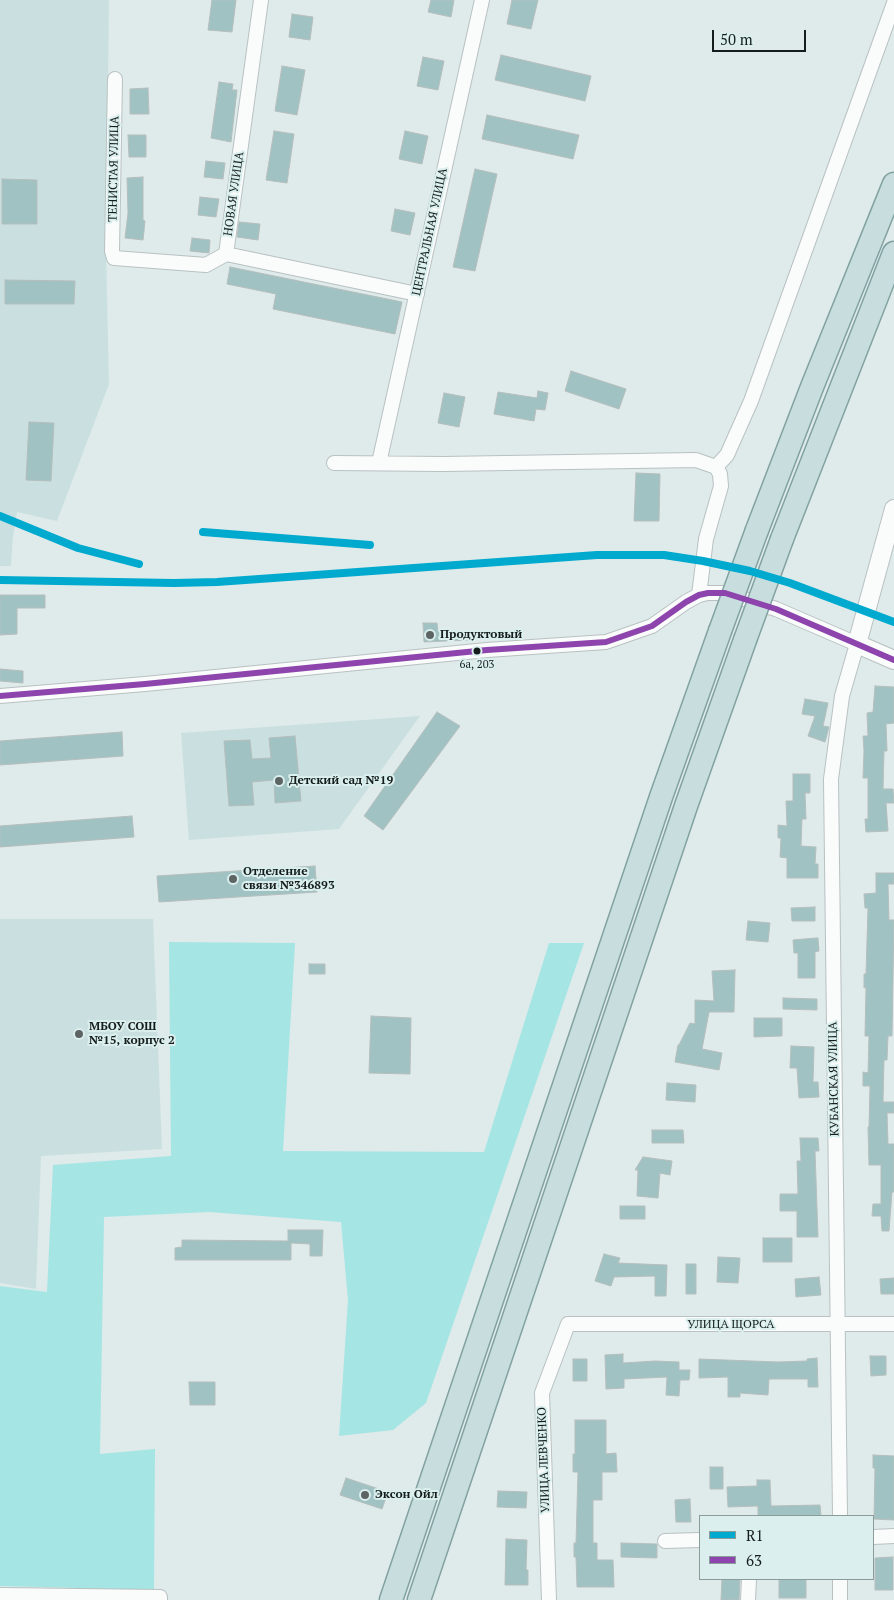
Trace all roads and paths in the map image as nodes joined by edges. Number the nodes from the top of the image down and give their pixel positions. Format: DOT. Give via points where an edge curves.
graph roads {
  1 [pos="260,0"];
  2 [pos="482,0"];
  3 [pos="894,4"];
  4 [pos="115,79"];
  5 [pos="894,184"];
  6 [pos="894,253"];
  7 [pos="226,254"];
  8 [pos="417,294"];
  9 [pos="334,463"];
  10 [pos="379,463"];
  11 [pos="716,467"];
  12 [pos="894,509"];
  13 [pos="699,595"];
  14 [pos="857,644"];
  15 [pos="894,660"];
  16 [pos="0,696"];
  17 [pos="568,1324"];
  18 [pos="894,1324"];
  19 [pos="838,1325"];
  20 [pos="840,1515"];
  21 [pos="874,1536"];
  22 [pos="894,1536"];
  23 [pos="699,1540"];
  24 [pos="665,1541"];
  25 [pos="748,1580"];
  26 [pos="840,1580"];
  27 [pos="0,1596"];
  28 [pos="160,1600"];
  29 [pos="391,1600"];
  30 [pos="419,1600"];
  31 [pos="549,1600"];
  32 [pos="748,1600"];
  33 [pos="840,1600"];
  1 -- 7 [label="street, НОВАЯ УЛИЦА"];
  2 -- 8 [label="street, ЦЕНТРАЛЬНАЯ УЛИЦА"];
  3 -- 11 [label="street" via="751,401 727,455"];
  4 -- 7 [label="street, ТЕНИСТАЯ УЛИЦА" via="114,258 206,265"];
  5 -- 29 [label="highway, bridge" via="757,530 661,797"];
  6 -- 30 [label="highway, bridge" via="782,539 686,806"];
  7 -- 8 [label="street, НОВАЯ УЛИЦА"];
  8 -- 10 [label="street, ЦЕНТРАЛЬНАЯ УЛИЦА"];
  9 -- 10 [label="street"];
  10 -- 11 [label="street" via="696,460"];
  11 -- 13 [label="street" via="720,486 706,539"];
  12 -- 14 [label="street"];
  13 -- 14 [label="street" via="724,593 776,609"];
  13 -- 16 [label="street" via="652,626 606,642 487,650"];
  14 -- 15 [label="street"];
  14 -- 19 [label="street, КУБАНСКАЯ УЛИЦА" via="842,696 830,779"];
  17 -- 19 [label="street, УЛИЦА ЩОРСА"];
  17 -- 31 [label="street, УЛИЦА ЛЕВЧЕНКО" via="542,1393"];
  18 -- 19 [label="street, УЛИЦА ЩОРСА"];
  19 -- 20 [label="street, КУБАНСКАЯ УЛИЦА"];
  21 -- 22 [label="street"];
  23 -- 24 [label="street"];
  25 -- 32 [label="street"];
  26 -- 33 [label="street"];
  27 -- 28 [label="street" via="160,1597"];
}
